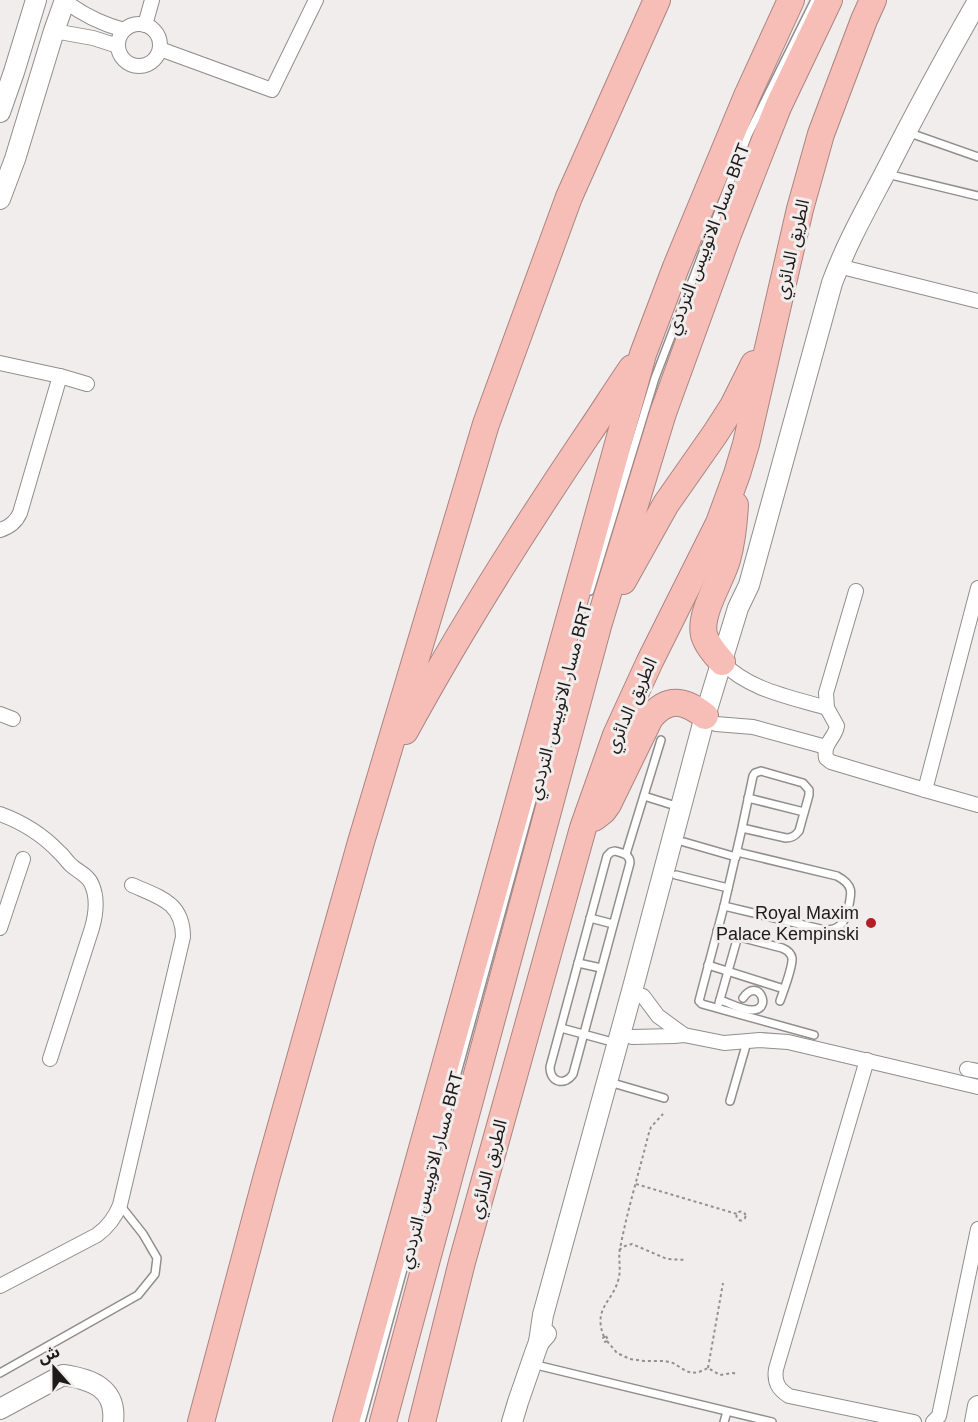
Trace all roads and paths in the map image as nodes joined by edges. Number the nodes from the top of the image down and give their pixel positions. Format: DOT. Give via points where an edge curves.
graph roads {
  1 [pos="36,0"];
  2 [pos="152,0"];
  3 [pos="316,0"];
  4 [pos="657,0"];
  5 [pos="791,0"];
  6 [pos="815,0"];
  7 [pos="829,0"];
  8 [pos="873,0"];
  9 [pos="65,1"];
  10 [pos="978,1"];
  11 [pos="145,25"];
  12 [pos="124,30"];
  13 [pos="54,31"];
  14 [pos="118,46"];
  15 [pos="160,49"];
  16 [pos="0,112"];
  17 [pos="906,131"];
  18 [pos="978,157"];
  19 [pos="884,174"];
  20 [pos="978,196"];
  21 [pos="0,199"];
  22 [pos="838,266"];
  23 [pos="978,301"];
  24 [pos="775,319"];
  25 [pos="643,354"];
  26 [pos="0,363"];
  27 [pos="60,376"];
  28 [pos="87,384"];
  29 [pos="737,474"];
  30 [pos="0,530"];
  31 [pos="978,588"];
  32 [pos="856,591"];
  33 [pos="587,602"];
  34 [pos="598,626"];
  35 [pos="726,666"];
  36 [pos="568,671"];
  37 [pos="827,708"];
  38 [pos="0,714"];
  39 [pos="14,719"];
  40 [pos="710,720"];
  41 [pos="661,740"];
  42 [pos="826,747"];
  43 [pos="380,777"];
  44 [pos="925,790"];
  45 [pos="644,796"];
  46 [pos="748,798"];
  47 [pos="978,805"];
  48 [pos="681,808"];
  49 [pos="804,812"];
  50 [pos="0,814"];
  51 [pos="583,828"];
  52 [pos="742,828"];
  53 [pos="684,842"];
  54 [pos="626,854"];
  55 [pos="736,855"];
  56 [pos="23,859"];
  57 [pos="676,875"];
  58 [pos="132,885"];
  59 [pos="728,888"];
  60 [pos="724,906"];
  61 [pos="590,918"];
  62 [pos="613,924"];
  63 [pos="0,928"];
  64 [pos="717,931"];
  65 [pos="738,936"];
  66 [pos="578,963"];
  67 [pos="708,964"];
  68 [pos="601,968"];
  69 [pos="728,971"];
  70 [pos="784,989"];
  71 [pos="638,993"];
  72 [pos="743,998"];
  73 [pos="720,1000"];
  74 [pos="780,1001"];
  75 [pos="718,1009"];
  76 [pos="561,1028"];
  77 [pos="584,1034"];
  78 [pos="684,1035"];
  79 [pos="814,1035"];
  80 [pos="624,1040"];
  81 [pos="747,1042"];
  82 [pos="50,1059"];
  83 [pos="867,1060"];
  84 [pos="616,1084"];
  85 [pos="978,1087"];
  86 [pos="663,1098"];
  87 [pos="730,1101"];
  88 [pos="663,1114"];
  89 [pos="636,1184"];
  90 [pos="120,1205"];
  91 [pos="737,1214"];
  92 [pos="978,1229"];
  93 [pos="619,1251"];
  94 [pos="686,1260"];
  95 [pos="723,1283"];
  96 [pos="0,1286"];
  97 [pos="539,1342"];
  98 [pos="531,1364"];
  99 [pos="708,1368"];
  100 [pos="0,1373"];
  101 [pos="738,1374"];
  102 [pos="978,1406"];
  103 [pos="0,1409"];
  104 [pos="727,1412"];
  105 [pos="113,1422"];
  106 [pos="201,1422"];
  107 [pos="346,1422"];
  108 [pos="362,1422"];
  109 [pos="383,1422"];
  110 [pos="422,1422"];
  111 [pos="512,1422"];
  112 [pos="724,1422"];
  113 [pos="772,1422"];
  114 [pos="914,1422"];
  115 [pos="933,1422"];
  116 [pos="975,1422"];
  1 -- 16 [label="street"];
  2 -- 11 [label="street"];
  3 -- 15 [label="street" via="272,90"];
  4 -- 43 [label="highway" via="569,197 486,424"];
  5 -- 25 [label="highway" via="747,96"];
  6 -- 33 [label="lane, مسار الاتوبيس الترددي BRT" via="748,135 655,378"];
  7 -- 34 [label="highway, الطريق الدائري" via="778,107 728,234 663,413"];
  8 -- 24 [label="highway, الطريق الدائري" via="821,134"];
  9 -- 12 [label="street" via="93,19"];
  9 -- 13 [label="street"];
  10 -- 17 [label="street"];
  11 -- 12 [label="street"];
  11 -- 15 [label="street" via="155,31"];
  12 -- 14 [label="street"];
  13 -- 14 [label="street"];
  13 -- 21 [label="street"];
  14 -- 15 [label="street" via="125,60 135,65 150,62"];
  17 -- 18 [label="lane"];
  17 -- 19 [label="street"];
  19 -- 20 [label="lane"];
  19 -- 22 [label="street"];
  22 -- 23 [label="street"];
  22 -- 35 [label="street" via="749,585 740,603"];
  24 -- 29 [label="highway, الطريق الدائري"];
  24 -- 34 [label="highway" via="733,406 666,504"];
  25 -- 43 [label="highway" via="559,476 479,603"];
  25 -- 107 [label="highway"];
  26 -- 27 [label="street"];
  27 -- 28 [label="street"];
  27 -- 30 [label="street" via="18,517"];
  29 -- 35 [label="highway" via="727,561 707,609 704,627 709,645"];
  29 -- 51 [label="highway, الطريق الدائري" via="719,523 616,735"];
  31 -- 44 [label="street"];
  32 -- 37 [label="street" via="826,693"];
  34 -- 109 [label="highway, الطريق الدائري"];
  35 -- 37 [label="street" via="755,686"];
  35 -- 40 [label="street"];
  36 -- 108 [label="lane, مسار الاتوبيس الترددي BRT"];
  37 -- 42 [label="street" via="837,726"];
  38 -- 39 [label="street"];
  40 -- 42 [label="street"];
  40 -- 48 [label="street"];
  40 -- 51 [label="highway" via="678,703 659,708 650,718 603,812"];
  40 -- 53 [label="street"];
  41 -- 45 [label="lane"];
  42 -- 44 [label="street" via="826,758 831,762"];
  43 -- 106 [label="highway"];
  44 -- 47 [label="street"];
  45 -- 48 [label="lane"];
  45 -- 54 [label="lane"];
  46 -- 49 [label="lane"];
  46 -- 49 [label="lane" via="753,776 761,771 803,783 809,795"];
  46 -- 52 [label="lane"];
  48 -- 71 [label="street"];
  49 -- 52 [label="lane" via="799,831 791,838"];
  50 -- 82 [label="street" via="50,843 87,877 94,894 92,928"];
  51 -- 110 [label="highway, الطريق الدائري" via="462,1262"];
  52 -- 55 [label="lane"];
  53 -- 55 [label="lane"];
  53 -- 57 [label="street"];
  54 -- 61 [label="lane" via="615,851 607,856"];
  54 -- 62 [label="lane" via="630,863"];
  55 -- 59 [label="lane"];
  55 -- 60 [label="lane" via="837,876 852,894 846,919 833,930"];
  56 -- 63 [label="street"];
  57 -- 59 [label="lane"];
  57 -- 71 [label="street"];
  58 -- 90 [label="street" via="175,908 183,937"];
  59 -- 60 [label="lane"];
  60 -- 64 [label="lane"];
  61 -- 62 [label="lane"];
  61 -- 66 [label="lane"];
  62 -- 68 [label="lane"];
  64 -- 65 [label="lane"];
  64 -- 67 [label="lane"];
  65 -- 69 [label="lane"];
  65 -- 70 [label="lane" via="788,951 792,964"];
  66 -- 68 [label="lane"];
  66 -- 76 [label="lane"];
  67 -- 69 [label="lane"];
  67 -- 75 [label="lane" via="699,1001"];
  68 -- 77 [label="lane"];
  69 -- 70 [label="lane"];
  69 -- 73 [label="lane"];
  70 -- 74 [label="lane"];
  71 -- 78 [label="street" via="658,1016"];
  71 -- 80 [label="street"];
  72 -- 73 [label="lane" via="747,992 759,992 762,1005 751,1011"];
  73 -- 75 [label="lane"];
  75 -- 79 [label="lane"];
  76 -- 77 [label="lane"];
  76 -- 77 [label="lane" via="550,1067 556,1080 570,1078"];
  77 -- 80 [label="lane"];
  78 -- 80 [label="street"];
  78 -- 81 [label="street" via="724,1043"];
  80 -- 84 [label="street"];
  80 -- 97 [label="street" via="543,1315"];
  81 -- 83 [label="street" via="788,1042"];
  81 -- 87 [label="lane"];
  83 -- 85 [label="street"];
  83 -- 114 [label="street" via="775,1377 782,1392 789,1396"];
  84 -- 86 [label="lane"];
  84 -- 97 [label="street" via="552,1320"];
  88 -- 89 [label="path" via="651,1127"];
  89 -- 91 [label="path"];
  89 -- 93 [label="path"];
  90 -- 96 [label="street" via="114,1219 98,1235"];
  90 -- 100 [label="lane" via="144,1234 157,1258 155,1274 138,1295"];
  92 -- 115 [label="street" via="939,1416"];
  93 -- 94 [label="path" via="632,1244 667,1259"];
  93 -- 99 [label="path" via="619,1280 600,1319 603,1341 630,1359 673,1363 692,1373"];
  95 -- 99 [label="path"];
  97 -- 98 [label="street"];
  98 -- 104 [label="lane"];
  98 -- 111 [label="street"];
  99 -- 101 [label="path" via="720,1375"];
  102 -- 116 [label="street"];
  103 -- 105 [label="street" via="63,1375 90,1381 104,1390 114,1411"];
  104 -- 112 [label="lane"];
  104 -- 113 [label="lane"];
}
